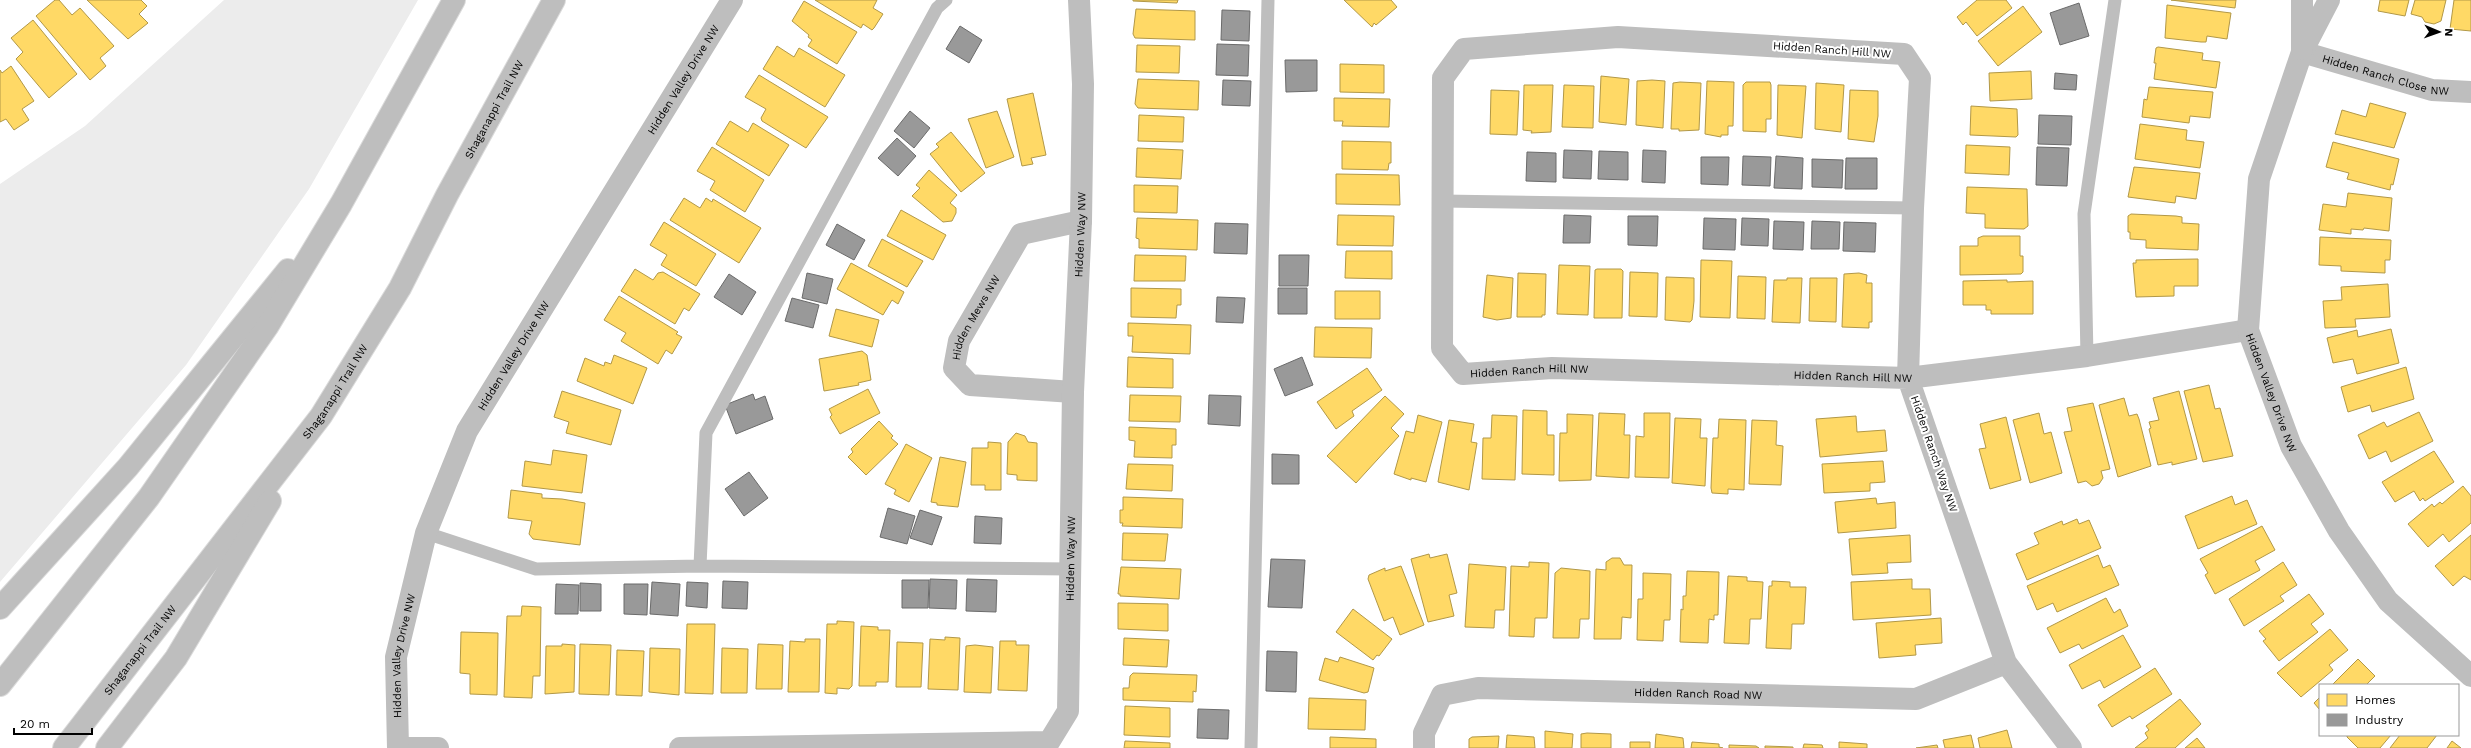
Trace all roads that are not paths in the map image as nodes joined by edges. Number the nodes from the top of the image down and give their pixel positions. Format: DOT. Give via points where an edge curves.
graph roads {
  1 [pos="454,0"];
  2 [pos="554,0"];
  3 [pos="732,0"];
  4 [pos="946,0"];
  5 [pos="1079,0"];
  6 [pos="1268,0"];
  7 [pos="2115,0"];
  8 [pos="2302,0"];
  9 [pos="2329,0"];
  10 [pos="2302,52"];
  11 [pos="2471,92"];
  12 [pos="1442,201"];
  13 [pos="341,204"];
  14 [pos="1913,208"];
  15 [pos="1081,221"];
  16 [pos="2248,330"];
  17 [pos="2087,356"];
  18 [pos="1908,378"];
  19 [pos="1073,392"];
  20 [pos="321,416"];
  21 [pos="426,533"];
  22 [pos="700,566"];
  23 [pos="1072,569"];
  24 [pos="0,608"];
  25 [pos="2006,662"];
  26 [pos="2471,676"];
  27 [pos="0,685"];
  28 [pos="64,748"];
  29 [pos="107,748"];
  30 [pos="398,748"];
  31 [pos="438,748"];
  32 [pos="680,748"];
  33 [pos="1251,748"];
  34 [pos="1424,748"];
  35 [pos="2071,748"];
  1 -- 13 [label="street"];
  2 -- 20 [label="street, Shaganappi Trail NW" via="447,195 400,288"];
  3 -- 21 [label="street, Hidden Valley Drive NW" via="467,431"];
  4 -- 22 [label="lane" via="937,8 706,433"];
  5 -- 15 [label="street, Hidden Way NW" via="1083,84"];
  6 -- 33 [label="lane"];
  7 -- 17 [label="lane" via="2084,214"];
  8 -- 10 [label="street, Hidden Valley Drive NW"];
  9 -- 10 [label="street, Hidden Valley Drive NW"];
  10 -- 11 [label="street, Hidden Ranch Close NW" via="2432,90"];
  10 -- 16 [label="street, Hidden Valley Drive NW" via="2259,179"];
  12 -- 14 [label="lane"];
  12 -- 14 [label="street, Hidden Ranch Hill NW" via="1443,78 1464,49 1618,36 1904,54 1920,78"];
  12 -- 18 [label="street, Hidden Ranch Hill NW" via="1442,348 1463,374 1552,368"];
  13 -- 24 [label="street" via="128,467"];
  13 -- 27 [label="street" via="267,327 149,497"];
  14 -- 18 [label="street, Hidden Ranch Hill NW"];
  15 -- 19 [label="street, Hidden Way NW"];
  15 -- 19 [label="street, Hidden Mews NW" via="1021,234 959,341 954,368 970,385"];
  16 -- 17 [label="street"];
  16 -- 26 [label="street, Hidden Valley Drive NW" via="2291,446 2339,532 2388,601"];
  17 -- 18 [label="street"];
  18 -- 25 [label="street, Hidden Ranch Way NW"];
  19 -- 23 [label="street, Hidden Way NW"];
  20 -- 28 [label="street, Shaganappi Trail NW"];
  20 -- 29 [label="street" via="176,658"];
  21 -- 22 [label="lane" via="536,570"];
  21 -- 30 [label="street, Hidden Valley Drive NW" via="396,657"];
  22 -- 23 [label="lane"];
  23 -- 32 [label="street, Hidden Way NW" via="1068,711 1049,742"];
  25 -- 34 [label="street, Hidden Ranch Road NW" via="1916,699 1478,688 1442,695 1424,733"];
  25 -- 35 [label="street, Hidden Ranch Way NW"];
  30 -- 31 [label="street"];
}
